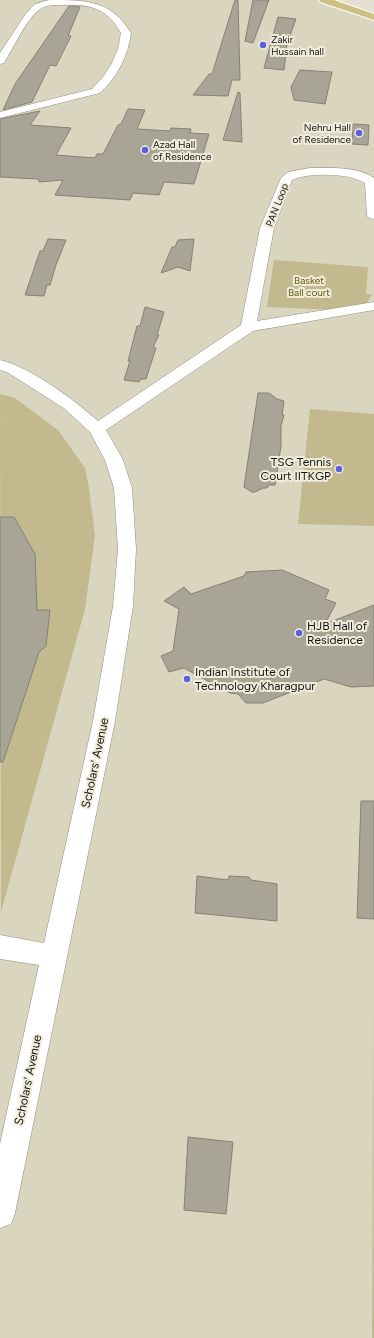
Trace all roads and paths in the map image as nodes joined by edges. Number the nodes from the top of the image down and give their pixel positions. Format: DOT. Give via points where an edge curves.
graph roads {
  1 [pos="324,0"];
  2 [pos="374,17"];
  3 [pos="0,61"];
  4 [pos="0,115"];
  5 [pos="374,215"];
  6 [pos="374,306"];
  7 [pos="248,327"];
  8 [pos="0,365"];
  9 [pos="97,429"];
  10 [pos="0,947"];
  11 [pos="54,956"];
  12 [pos="0,1213"];
  1 -- 2 [label="main road"];
  3 -- 4 [label="street" via="31,12 45,2 98,5 122,24 126,33 122,52 108,81 96,91"];
  5 -- 7 [label="street, PAN Loop" via="371,182 365,177 356,174 309,172 291,174 287,178 267,228"];
  6 -- 7 [label="street"];
  7 -- 9 [label="street"];
  8 -- 9 [label="street, Scholars' Avenue" via="13,369 71,406"];
  9 -- 11 [label="street, Scholars' Avenue" via="114,460 123,488 127,549 123,606 104,721"];
  10 -- 11 [label="street"];
  11 -- 12 [label="street, Scholars' Avenue"];
}
